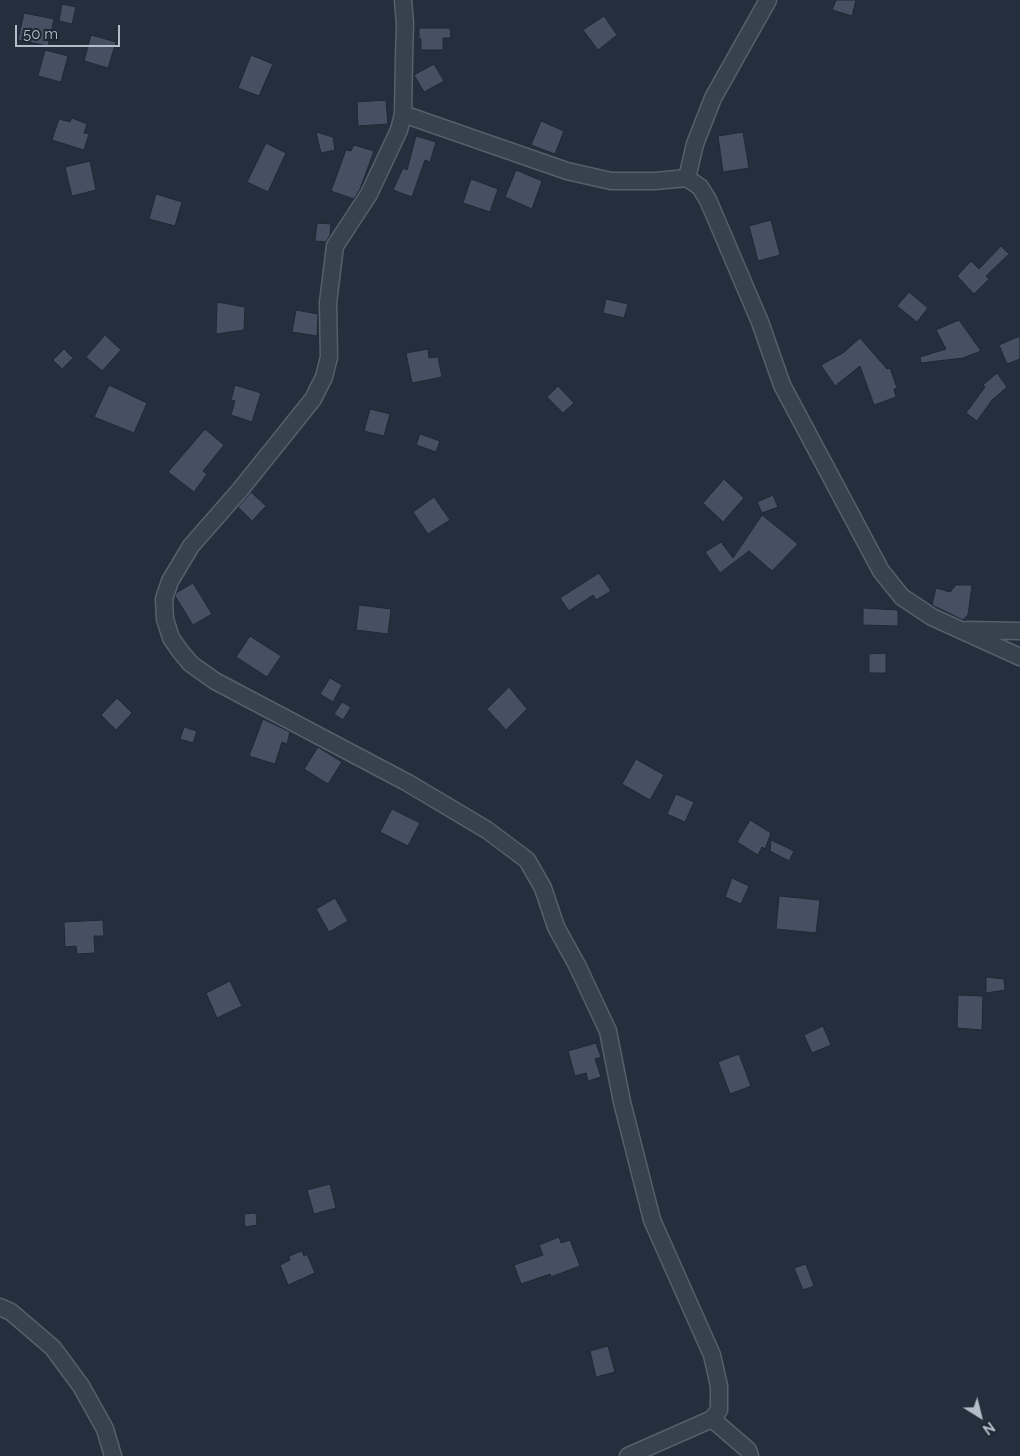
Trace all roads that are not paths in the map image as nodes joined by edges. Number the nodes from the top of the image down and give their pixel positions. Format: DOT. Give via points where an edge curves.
graph roads {
  1 [pos="403,0"];
  2 [pos="768,0"];
  3 [pos="402,114"];
  4 [pos="687,178"];
  5 [pos="961,630"];
  6 [pos="1020,631"];
  7 [pos="1020,657"];
  8 [pos="0,1307"];
  9 [pos="712,1419"];
  10 [pos="113,1456"];
  11 [pos="628,1456"];
  12 [pos="750,1456"];
  1 -- 3 [label="street"];
  2 -- 4 [label="street" via="713,98 694,144"];
  3 -- 4 [label="street" via="567,171 611,181"];
  3 -- 9 [label="street" via="399,130 369,194 335,246 328,303 329,357 324,377 313,399 191,546 170,581 164,599 165,618 171,638 180,651 215,681 408,783 487,830 527,860 608,1031 652,1220 712,1355 719,1386 719,1410"];
  4 -- 5 [label="street" via="700,187 708,200 760,322 782,385 881,571 902,598"];
  5 -- 6 [label="street"];
  5 -- 7 [label="street"];
  8 -- 10 [label="street" via="11,1312 53,1348 81,1386 104,1429"];
  9 -- 11 [label="street"];
  9 -- 12 [label="street" via="748,1450"];
}
